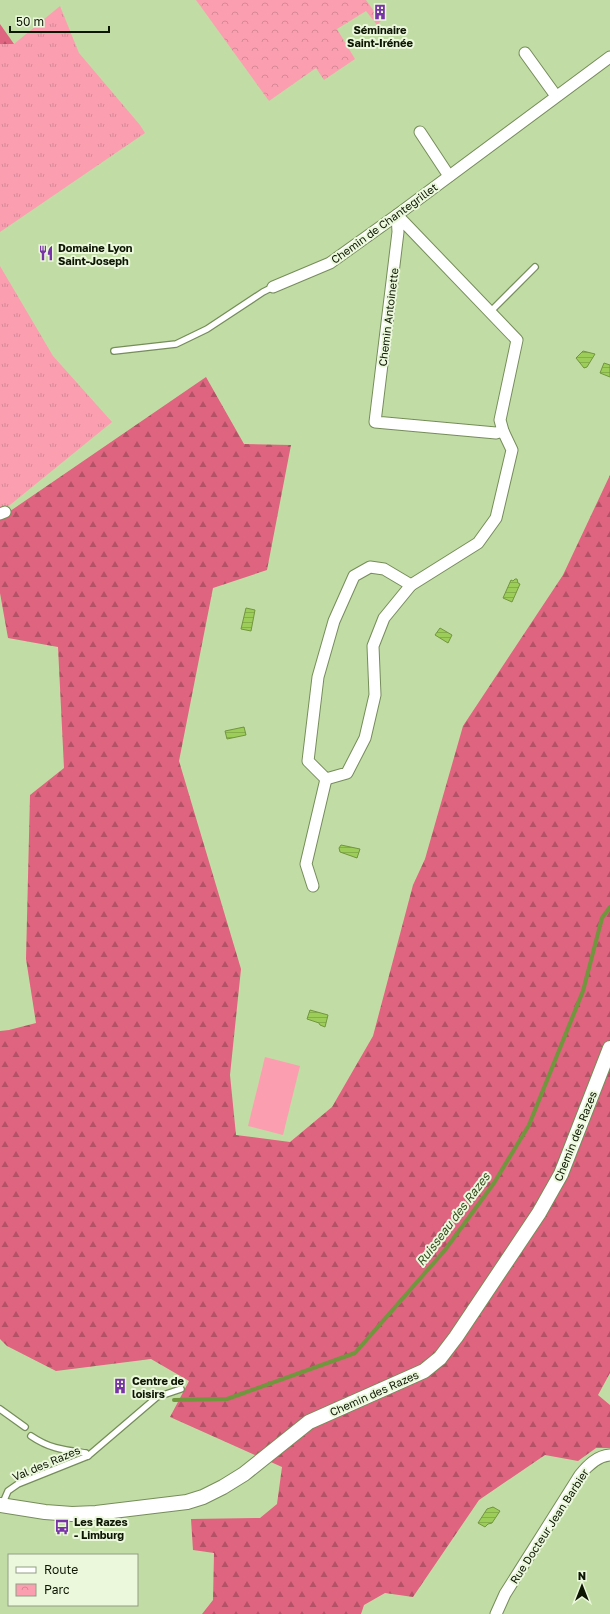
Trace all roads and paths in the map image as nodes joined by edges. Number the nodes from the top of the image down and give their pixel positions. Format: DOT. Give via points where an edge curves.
graph roads {
  1 [pos="526,53"];
  2 [pos="610,57"];
  3 [pos="556,96"];
  4 [pos="420,132"];
  5 [pos="449,176"];
  6 [pos="397,215"];
  7 [pos="535,267"];
  8 [pos="273,287"];
  9 [pos="490,312"];
  10 [pos="114,351"];
  11 [pos="504,431"];
  12 [pos="411,585"];
  13 [pos="326,779"];
  14 [pos="313,886"];
  15 [pos="610,1048"];
  16 [pos="181,1389"];
  17 [pos="0,1409"];
  18 [pos="25,1427"];
  19 [pos="31,1436"];
  20 [pos="88,1456"];
  21 [pos="610,1456"];
  22 [pos="1,1509"];
  23 [pos="498,1612"];
  1 -- 3 [label="street"];
  2 -- 3 [label="street, Chemin de Chantegrillet"];
  3 -- 5 [label="street, Chemin de Chantegrillet"];
  4 -- 5 [label="street, Chemin de Chantegrillet"];
  5 -- 6 [label="street, Chemin de Chantegrillet"];
  6 -- 8 [label="street, Chemin de Chantegrillet" via="330,263"];
  6 -- 9 [label="street"];
  6 -- 11 [label="street, Chemin Antoinette" via="398,232 374,422 496,433"];
  7 -- 9 [label="lane"];
  8 -- 10 [label="lane" via="207,329 176,344"];
  9 -- 11 [label="street" via="517,340 500,420"];
  11 -- 12 [label="street" via="512,450 496,518 478,544"];
  12 -- 13 [label="street" via="384,618 373,646 375,695 365,738 347,773"];
  12 -- 13 [label="street" via="384,569 370,567 354,576 334,621 318,677 308,761"];
  13 -- 14 [label="street" via="306,864"];
  15 -- 22 [label="street, Chemin des Razes" via="561,1174 539,1212 456,1337 440,1358 424,1371 309,1422 244,1474 203,1497 187,1502 96,1513 72,1514"];
  16 -- 20 [label="lane, Val des Razes" via="157,1397"];
  17 -- 18 [label="lane"];
  19 -- 20 [label="lane" via="44,1445 86,1453"];
  20 -- 22 [label="lane, Val des Razes" via="8,1490"];
  21 -- 23 [label="street, Rue Docteur Jean Barbier" via="604,1456 590,1464 580,1475 505,1594"];
}
